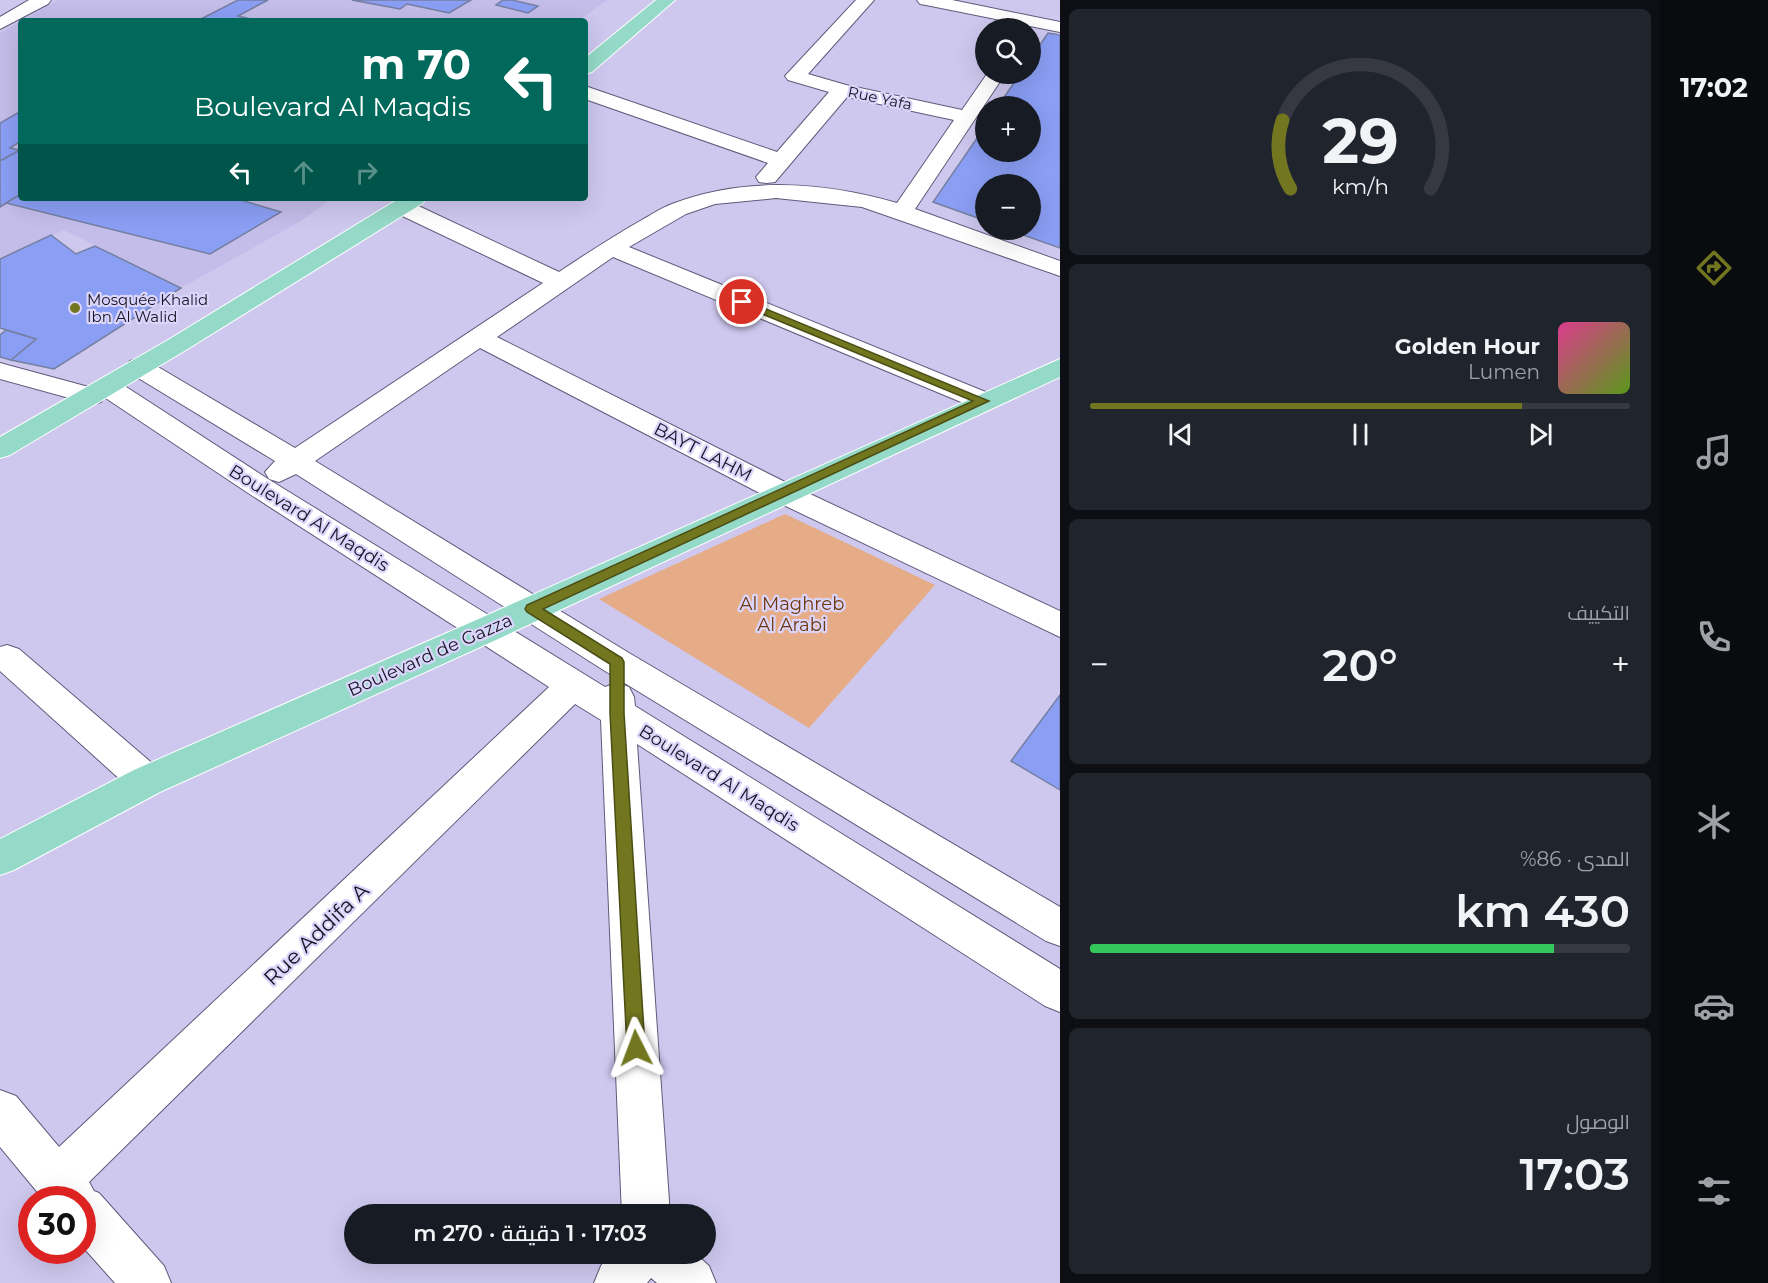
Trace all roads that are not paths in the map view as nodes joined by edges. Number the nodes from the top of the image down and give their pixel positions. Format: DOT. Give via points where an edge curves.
graph roads {
  1 [pos="42,0"];
  2 [pos="666,0"];
  3 [pos="865,0"];
  4 [pos="926,0"];
  5 [pos="999,18"];
  6 [pos="4,21"];
  7 [pos="1041,26"];
  8 [pos="1060,27"];
  9 [pos="588,65"];
  10 [pos="989,84"];
  11 [pos="843,90"];
  12 [pos="588,93"];
  13 [pos="967,117"];
  14 [pos="783,161"];
  15 [pos="754,192"];
  16 [pos="409,203"];
  17 [pos="902,212"];
  18 [pos="611,248"];
  19 [pos="1060,269"];
  20 [pos="560,282"];
  21 [pos="478,337"];
  22 [pos="139,367"];
  23 [pos="1060,368"];
  24 [pos="0,371"];
  25 [pos="99,391"];
  26 [pos="983,401"];
  27 [pos="0,449"];
  28 [pos="295,461"];
  29 [pos="258,486"];
  30 [pos="783,493"];
  31 [pos="531,609"];
  32 [pos="1060,625"];
  33 [pos="486,630"];
  34 [pos="7,658"];
  35 [pos="617,662"];
  36 [pos="573,685"];
  37 [pos="617,713"];
  38 [pos="147,781"];
  39 [pos="0,858"];
  40 [pos="1060,928"];
  41 [pos="1060,992"];
  42 [pos="0,1112"];
  43 [pos="62,1186"];
  44 [pos="82,1186"];
  45 [pos="645,1204"];
  46 [pos="96,1225"];
  47 [pos="632,1264"];
  48 [pos="672,1264"];
  49 [pos="147,1283"];
  50 [pos="618,1283"];
  51 [pos="692,1283"];
  1 -- 6 [label="street"];
  2 -- 9 [label="main road"];
  3 -- 11 [label="street, Rue Yafa" via="795,76"];
  4 -- 5 [label="street"];
  7 -- 8 [label="street"];
  10 -- 13 [label="street"];
  11 -- 13 [label="street, Rue Yafa"];
  11 -- 14 [label="street"];
  12 -- 14 [label="street"];
  13 -- 17 [label="street"];
  14 -- 15 [label="street"];
  15 -- 17 [label="street" via="823,195"];
  15 -- 18 [label="street" via="726,194 687,205"];
  16 -- 20 [label="street"];
  16 -- 22 [label="main road"];
  17 -- 19 [label="street"];
  18 -- 20 [label="street"];
  18 -- 26 [label="street"];
  20 -- 21 [label="street"];
  21 -- 28 [label="street"];
  21 -- 30 [label="street, BAYT LAHM"];
  22 -- 25 [label="main road"];
  22 -- 28 [label="street"];
  23 -- 26 [label="main road, Boulevard de Gazza"];
  24 -- 25 [label="street, Boulevard Al Maqdis"];
  25 -- 27 [label="main road"];
  25 -- 29 [label="street, Boulevard Al Maqdis"];
  26 -- 30 [label="main road, Boulevard de Gazza"];
  28 -- 29 [label="street"];
  28 -- 31 [label="street"];
  29 -- 33 [label="street, Boulevard Al Maqdis"];
  30 -- 31 [label="main road, Boulevard de Gazza"];
  30 -- 32 [label="street, BAYT LAHM"];
  31 -- 33 [label="main road, Boulevard de Gazza"];
  31 -- 35 [label="street"];
  33 -- 36 [label="street, Boulevard Al Maqdis"];
  33 -- 38 [label="main road, Boulevard de Gazza"];
  34 -- 38 [label="street"];
  35 -- 37 [label="street"];
  35 -- 40 [label="street"];
  36 -- 37 [label="street, Boulevard Al Maqdis"];
  36 -- 44 [label="street, Rue Addifa A"];
  37 -- 41 [label="street, Boulevard Al Maqdis"];
  37 -- 45 [label="street"];
  38 -- 39 [label="main road, Boulevard de Gazza"];
  42 -- 43 [label="street"];
  46 -- 49 [label="street"];
  47 -- 50 [label="street"];
  48 -- 51 [label="street"];
}
